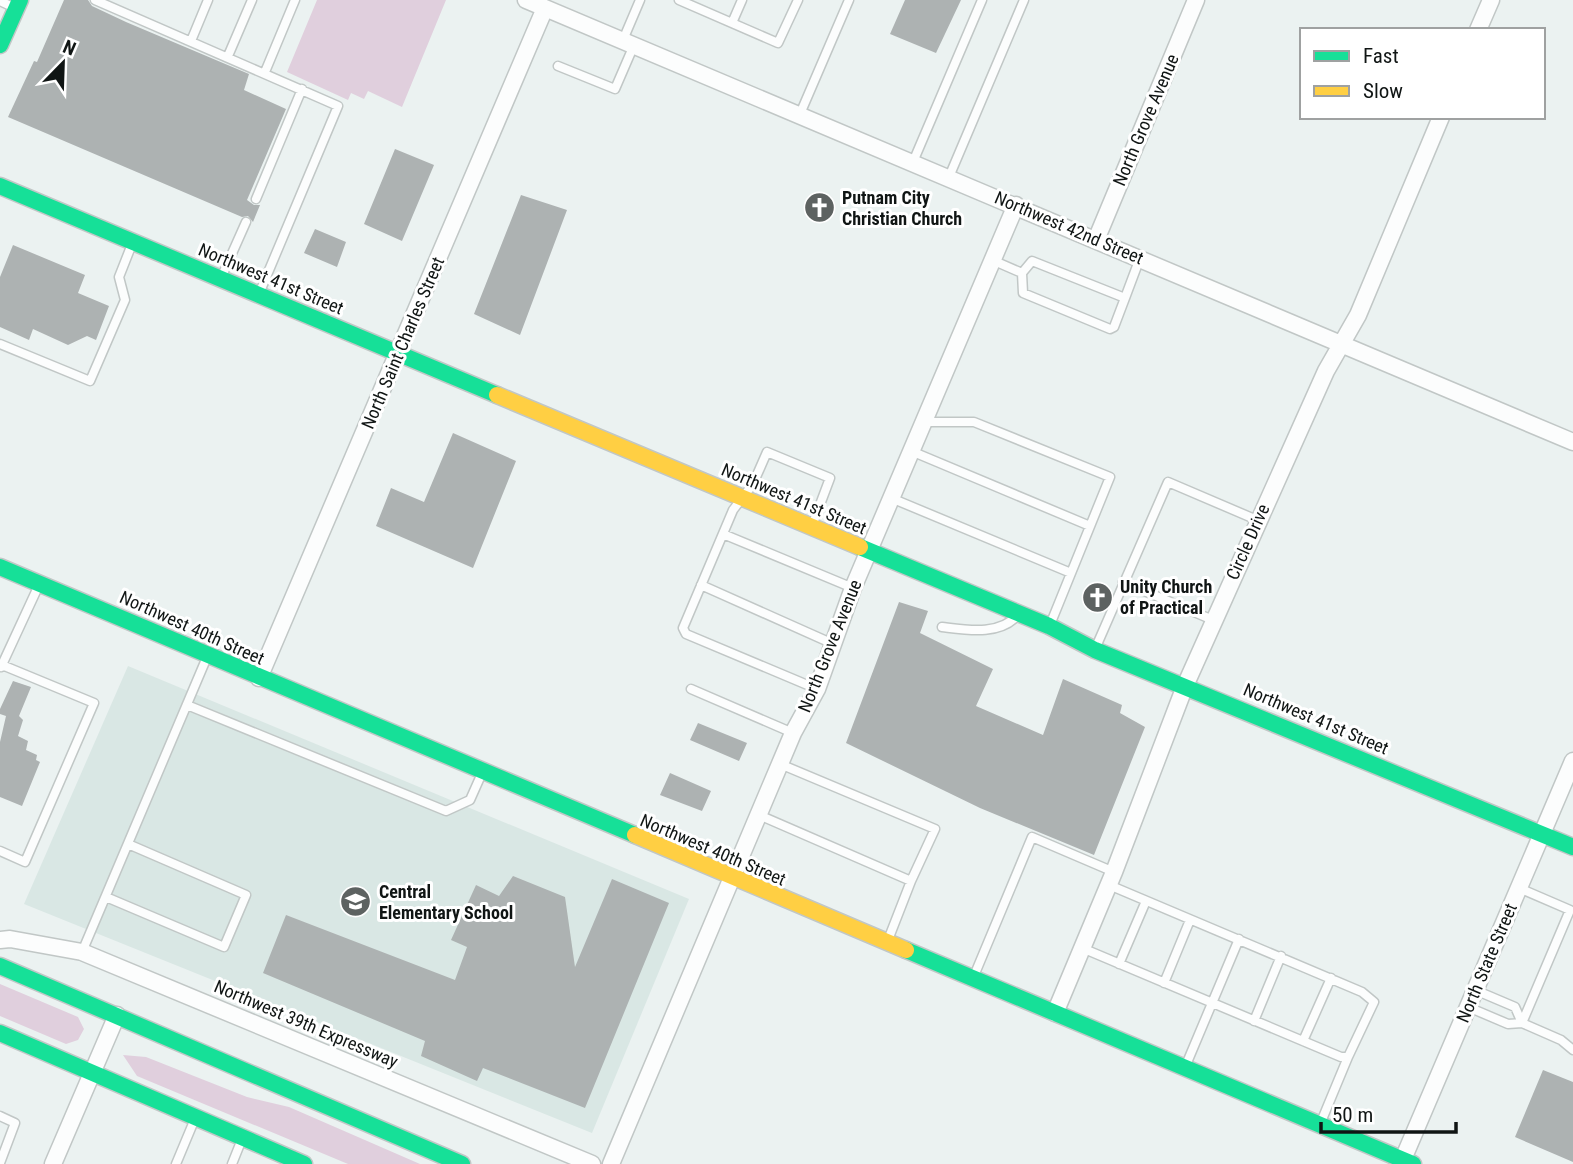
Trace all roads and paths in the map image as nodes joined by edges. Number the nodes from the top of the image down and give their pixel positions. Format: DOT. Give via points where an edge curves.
graph roads {
  1 [pos="95,0"];
  2 [pos="208,0"];
  3 [pos="251,0"];
  4 [pos="295,0"];
  5 [pos="526,0"];
  6 [pos="640,0"];
  7 [pos="679,0"];
  8 [pos="742,0"];
  9 [pos="798,0"];
  10 [pos="849,0"];
  11 [pos="982,0"];
  12 [pos="1024,0"];
  13 [pos="1196,0"];
  14 [pos="1491,0"];
  15 [pos="0,1"];
  16 [pos="689,2"];
  17 [pos="18,4"];
  18 [pos="545,8"];
  19 [pos="732,23"];
  20 [pos="1479,28"];
  21 [pos="191,41"];
  22 [pos="1,42"];
  23 [pos="628,42"];
  24 [pos="228,56"];
  25 [pos="558,66"];
  26 [pos="265,72"];
  27 [pos="302,89"];
  28 [pos="800,114"];
  29 [pos="1440,119"];
  30 [pos="913,162"];
  31 [pos="949,177"];
  32 [pos="0,186"];
  33 [pos="256,199"];
  34 [pos="1016,205"];
  35 [pos="246,222"];
  36 [pos="1096,240"];
  37 [pos="133,242"];
  38 [pos="1140,258"];
  39 [pos="992,260"];
  40 [pos="1022,273"];
  41 [pos="221,279"];
  42 [pos="258,294"];
  43 [pos="1125,298"];
  44 [pos="0,344"];
  45 [pos="1342,344"];
  46 [pos="398,354"];
  47 [pos="923,422"];
  48 [pos="1573,442"];
  49 [pos="911,451"];
  50 [pos="891,498"];
  51 [pos="743,499"];
  52 [pos="1257,520"];
  53 [pos="1090,526"];
  54 [pos="812,527"];
  55 [pos="723,534"];
  56 [pos="870,551"];
  57 [pos="0,567"];
  58 [pos="1071,573"];
  59 [pos="1123,582"];
  60 [pos="40,584"];
  61 [pos="701,585"];
  62 [pos="853,588"];
  63 [pos="1019,614"];
  64 [pos="1213,620"];
  65 [pos="1049,626"];
  66 [pos="942,627"];
  67 [pos="831,643"];
  68 [pos="1095,650"];
  69 [pos="209,655"];
  70 [pos="1,667"];
  71 [pos="259,678"];
  72 [pos="1185,686"];
  73 [pos="817,689"];
  74 [pos="691,690"];
  75 [pos="187,705"];
  76 [pos="793,733"];
  77 [pos="1573,761"];
  78 [pos="780,764"];
  79 [pos="482,773"];
  80 [pos="759,815"];
  81 [pos="1542,834"];
  82 [pos="128,844"];
  83 [pos="1573,846"];
  84 [pos="0,851"];
  85 [pos="732,878"];
  86 [pos="1112,879"];
  87 [pos="911,881"];
  88 [pos="1519,888"];
  89 [pos="106,897"];
  90 [pos="1146,901"];
  91 [pos="1572,911"];
  92 [pos="1190,920"];
  93 [pos="1239,939"];
  94 [pos="0,940"];
  95 [pos="886,943"];
  96 [pos="1082,948"];
  97 [pos="82,952"];
  98 [pos="1281,956"];
  99 [pos="1119,964"];
  100 [pos="0,966"];
  101 [pos="1331,978"];
  102 [pos="973,979"];
  103 [pos="1164,983"];
  104 [pos="1475,990"];
  105 [pos="1213,1004"];
  106 [pos="1468,1007"];
  107 [pos="1055,1013"];
  108 [pos="117,1015"];
  109 [pos="1254,1021"];
  110 [pos="1522,1023"];
  111 [pos="0,1033"];
  112 [pos="1303,1041"];
  113 [pos="1573,1050"];
  114 [pos="1348,1057"];
  115 [pos="1184,1068"];
  116 [pos="90,1071"];
  117 [pos="0,1116"];
  118 [pos="195,1118"];
  119 [pos="1319,1124"];
  120 [pos="242,1138"];
  121 [pos="0,1163"];
  122 [pos="180,1163"];
  123 [pos="1406,1163"];
  124 [pos="52,1164"];
  125 [pos="232,1164"];
  126 [pos="304,1164"];
  127 [pos="462,1164"];
  128 [pos="592,1164"];
  129 [pos="611,1164"];
  1 -- 21 [label="lane"];
  2 -- 21 [label="lane"];
  3 -- 24 [label="lane"];
  4 -- 26 [label="lane"];
  5 -- 18 [label="street, Northwest 42nd Street"];
  6 -- 23 [label="lane"];
  7 -- 16 [label="lane"];
  8 -- 19 [label="lane"];
  9 -- 19 [label="lane" via="778,43"];
  10 -- 28 [label="lane"];
  11 -- 30 [label="lane"];
  12 -- 31 [label="lane"];
  13 -- 36 [label="street, North Grove Avenue"];
  14 -- 20 [label="street"];
  15 -- 17 [label="lane"];
  16 -- 19 [label="lane"];
  17 -- 22 [label="main road"];
  18 -- 23 [label="street, Northwest 42nd Street"];
  18 -- 46 [label="street, North Saint Charles Street"];
  21 -- 24 [label="lane"];
  23 -- 25 [label="lane" via="615,89"];
  23 -- 28 [label="street, Northwest 42nd Street"];
  24 -- 26 [label="lane"];
  26 -- 27 [label="lane"];
  27 -- 33 [label="lane"];
  27 -- 42 [label="lane" via="338,106"];
  28 -- 30 [label="street, Northwest 42nd Street"];
  29 -- 45 [label="street, Circle Drive"];
  30 -- 31 [label="street, Northwest 42nd Street"];
  31 -- 34 [label="street, Northwest 42nd Street"];
  32 -- 37 [label="main road, Northwest 41st Street"];
  34 -- 36 [label="street, Northwest 42nd Street"];
  34 -- 39 [label="street, North Grove Avenue"];
  35 -- 41 [label="lane"];
  36 -- 38 [label="street, Northwest 42nd Street"];
  37 -- 41 [label="main road, Northwest 41st Street"];
  37 -- 44 [label="lane" via="119,277 125,300 90,381"];
  38 -- 43 [label="lane"];
  38 -- 45 [label="street, Northwest 42nd Street"];
  39 -- 40 [label="lane"];
  39 -- 47 [label="street, North Grove Avenue"];
  40 -- 43 [label="lane" via="1036,261"];
  40 -- 43 [label="lane" via="1023,293 1110,329"];
  41 -- 42 [label="main road, Northwest 41st Street"];
  42 -- 46 [label="main road, Northwest 41st Street"];
  45 -- 48 [label="street, Northwest 42nd Street"];
  45 -- 52 [label="street, Circle Drive"];
  46 -- 51 [label="main road, Northwest 41st Street"];
  46 -- 71 [label="street, North Saint Charles Street"];
  47 -- 49 [label="street, North Grove Avenue"];
  47 -- 53 [label="lane" via="974,422 1110,477"];
  49 -- 50 [label="street, North Grove Avenue"];
  49 -- 53 [label="lane"];
  50 -- 56 [label="street, North Grove Avenue"];
  50 -- 58 [label="lane"];
  51 -- 54 [label="main road, Northwest 41st Street"];
  51 -- 54 [label="lane" via="769,451 830,478"];
  51 -- 55 [label="lane"];
  52 -- 59 [label="lane" via="1168,482"];
  52 -- 64 [label="street, Circle Drive"];
  53 -- 58 [label="lane"];
  54 -- 56 [label="main road, Northwest 41st Street"];
  55 -- 61 [label="lane"];
  55 -- 62 [label="lane"];
  56 -- 62 [label="street, North Grove Avenue"];
  56 -- 63 [label="main road, Northwest 41st Street"];
  57 -- 60 [label="main road, Northwest 40th Street"];
  58 -- 65 [label="lane"];
  59 -- 64 [label="lane"];
  59 -- 68 [label="lane"];
  60 -- 69 [label="main road, Northwest 40th Street"];
  60 -- 70 [label="lane"];
  61 -- 67 [label="lane"];
  61 -- 73 [label="lane" via="683,628 686,634"];
  62 -- 67 [label="street, North Grove Avenue"];
  63 -- 65 [label="main road, Northwest 41st Street"];
  63 -- 66 [label="lane" via="1009,624 992,629"];
  64 -- 72 [label="street, Circle Drive"];
  65 -- 68 [label="main road, Northwest 41st Street"];
  67 -- 73 [label="street, North Grove Avenue"];
  68 -- 72 [label="main road, Northwest 41st Street"];
  69 -- 71 [label="main road, Northwest 40th Street"];
  69 -- 75 [label="lane"];
  70 -- 84 [label="lane" via="94,703 24,862"];
  71 -- 79 [label="main road, Northwest 40th Street"];
  72 -- 81 [label="main road, Northwest 41st Street"];
  72 -- 86 [label="street, Circle Drive"];
  73 -- 76 [label="street, North Grove Avenue"];
  74 -- 76 [label="lane"];
  75 -- 79 [label="lane" via="446,811 470,800"];
  75 -- 82 [label="lane"];
  76 -- 78 [label="street, North Grove Avenue"];
  77 -- 81 [label="street, North State Street"];
  78 -- 80 [label="street, North Grove Avenue"];
  78 -- 87 [label="lane" via="934,829"];
  79 -- 85 [label="main road, Northwest 40th Street"];
  80 -- 85 [label="street, North Grove Avenue"];
  80 -- 87 [label="lane"];
  81 -- 83 [label="main road, Northwest 41st Street"];
  81 -- 88 [label="street, North State Street"];
  82 -- 89 [label="lane"];
  82 -- 89 [label="lane" via="246,895 223,947"];
  85 -- 95 [label="main road, Northwest 40th Street"];
  85 -- 129 [label="street, North Grove Avenue"];
  86 -- 90 [label="lane"];
  86 -- 96 [label="street, Circle Drive"];
  86 -- 102 [label="lane" via="1032,838"];
  87 -- 95 [label="lane"];
  88 -- 91 [label="lane"];
  88 -- 104 [label="street, North State Street"];
  89 -- 97 [label="lane"];
  90 -- 92 [label="lane"];
  90 -- 99 [label="lane"];
  91 -- 110 [label="lane"];
  92 -- 93 [label="lane"];
  92 -- 103 [label="lane"];
  93 -- 98 [label="lane"];
  93 -- 105 [label="lane"];
  94 -- 97 [label="street, Northwest 39th Expressway"];
  95 -- 102 [label="main road, Northwest 40th Street"];
  96 -- 99 [label="lane"];
  96 -- 107 [label="street, Circle Drive"];
  97 -- 128 [label="street, Northwest 39th Expressway"];
  98 -- 101 [label="lane"];
  98 -- 109 [label="lane"];
  99 -- 103 [label="lane"];
  100 -- 108 [label="main road"];
  101 -- 112 [label="lane"];
  101 -- 114 [label="lane" via="1374,1002"];
  102 -- 107 [label="main road, Northwest 40th Street"];
  103 -- 105 [label="lane"];
  104 -- 106 [label="street, North State Street"];
  104 -- 110 [label="lane" via="1515,1007"];
  105 -- 109 [label="lane"];
  105 -- 115 [label="lane"];
  106 -- 110 [label="lane" via="1508,1024"];
  106 -- 123 [label="street, North State Street"];
  107 -- 115 [label="main road, Northwest 40th Street"];
  108 -- 116 [label="street"];
  108 -- 127 [label="main road"];
  109 -- 112 [label="lane"];
  110 -- 113 [label="lane"];
  111 -- 116 [label="main road"];
  112 -- 114 [label="lane"];
  114 -- 119 [label="lane"];
  115 -- 119 [label="main road, Northwest 40th Street"];
  116 -- 118 [label="main road"];
  116 -- 124 [label="street"];
  117 -- 121 [label="lane" via="15,1123"];
  118 -- 120 [label="main road"];
  118 -- 122 [label="lane"];
  119 -- 123 [label="main road, Northwest 40th Street"];
  120 -- 125 [label="lane"];
  120 -- 126 [label="main road"];
}
